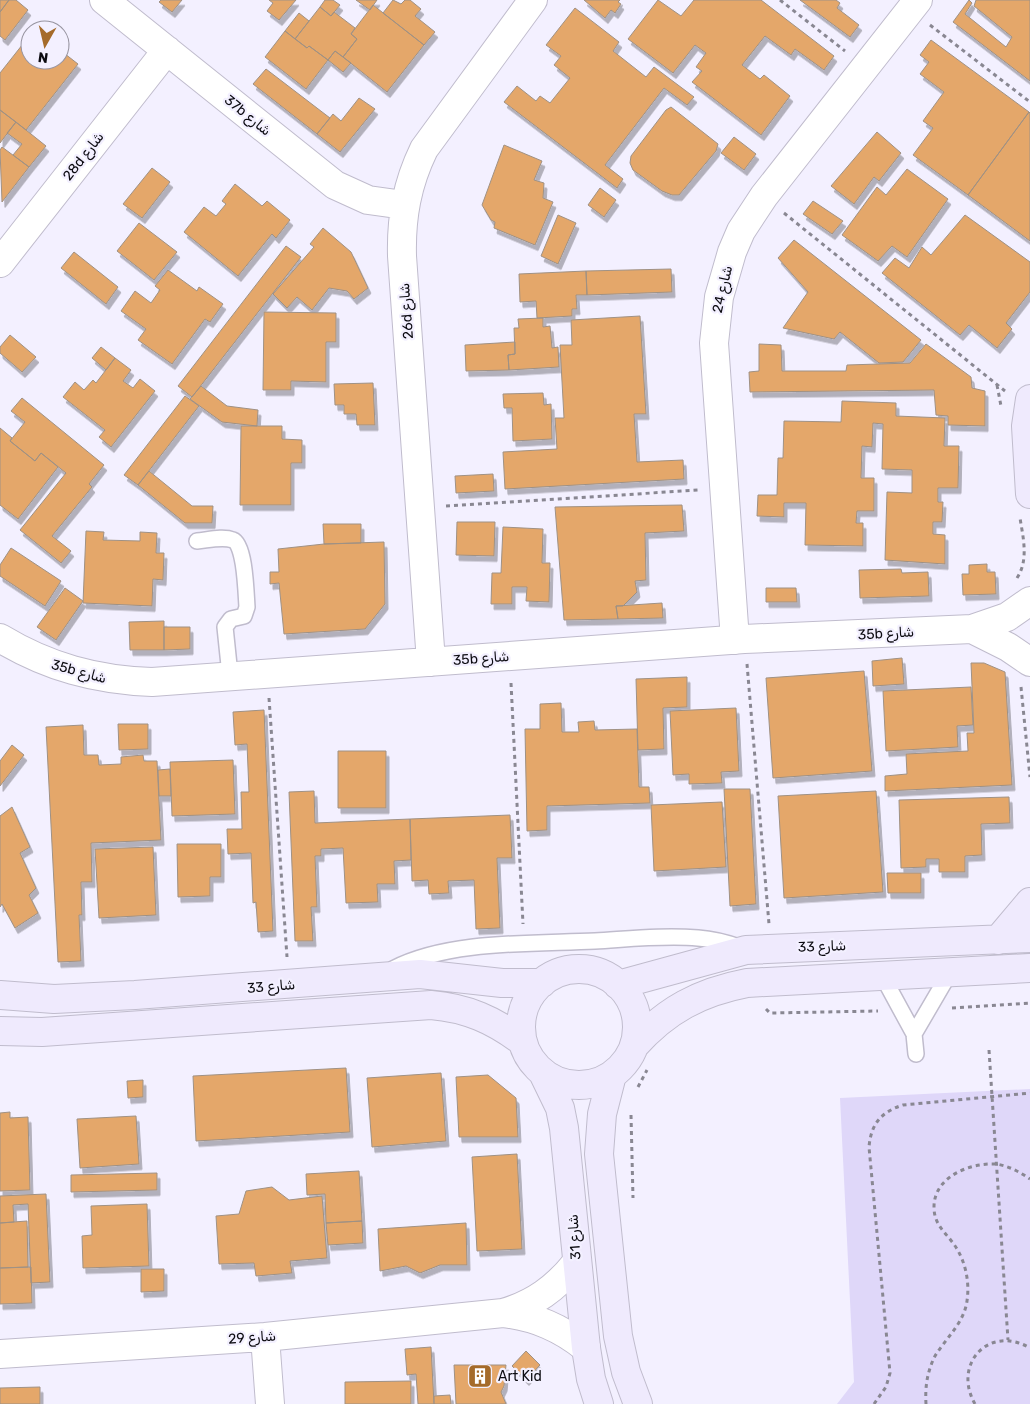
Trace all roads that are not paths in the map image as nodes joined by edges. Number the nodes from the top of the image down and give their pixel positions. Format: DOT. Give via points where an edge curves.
graph roads {
  1 [pos="104,0"];
  2 [pos="533,0"];
  3 [pos="914,5"];
  4 [pos="167,50"];
  5 [pos="404,205"];
  6 [pos="0,263"];
  7 [pos="1029,404"];
  8 [pos="1030,494"];
  9 [pos="197,541"];
  10 [pos="1030,601"];
  11 [pos="972,629"];
  12 [pos="0,638"];
  13 [pos="740,640"];
  14 [pos="431,662"];
  15 [pos="1025,672"];
  16 [pos="230,675"];
  17 [pos="1030,902"];
  18 [pos="1030,938"];
  19 [pos="998,940"];
  20 [pos="759,948"];
  21 [pos="1030,968"];
  22 [pos="949,974"];
  23 [pos="380,976"];
  24 [pos="883,978"];
  25 [pos="542,983"];
  26 [pos="618,984"];
  27 [pos="0,995"];
  28 [pos="0,1031"];
  29 [pos="914,1034"];
  30 [pos="523,1042"];
  31 [pos="643,1054"];
  32 [pos="916,1054"];
  33 [pos="543,1072"];
  34 [pos="612,1075"];
  35 [pos="576,1263"];
  36 [pos="503,1313"];
  37 [pos="265,1337"];
  38 [pos="586,1348"];
  39 [pos="0,1354"];
  40 [pos="270,1404"];
  41 [pos="599,1404"];
  42 [pos="638,1404"];
  1 -- 4 [label="street, 37b شارع"];
  2 -- 5 [label="street, 26d شارع" via="424,149"];
  3 -- 13 [label="street, شارع 24" via="764,196 741,231 724,274 715,320 714,366 723,488"];
  4 -- 5 [label="street, 37b شارع" via="335,185 368,200"];
  4 -- 6 [label="street, 28d شارع"];
  5 -- 14 [label="street, 26d شارع" via="402,256"];
  7 -- 8 [label="street" via="1026,426"];
  9 -- 16 [label="lane" via="230,539 236,541 241,552 248,607 244,616 231,619 225,627"];
  10 -- 11 [label="street, 35b شارع" via="1006,617"];
  11 -- 13 [label="street, 35b شارع"];
  11 -- 15 [label="street, 35b شارع" via="1008,647"];
  12 -- 16 [label="street, 35b شارع" via="46,662 98,678 152,682"];
  13 -- 14 [label="street, 35b شارع"];
  14 -- 16 [label="street, 35b شارع"];
  17 -- 19 [label="street"];
  18 -- 19 [label="street, شارع 33"];
  19 -- 20 [label="street, شارع 33"];
  20 -- 23 [label="lane" via="682,937 524,944 434,954 415,959"];
  20 -- 26 [label="street, شارع 33"];
  21 -- 22 [label="street"];
  22 -- 24 [label="street"];
  22 -- 29 [label="lane"];
  23 -- 25 [label="street, شارع 33" via="420,974 502,983"];
  23 -- 27 [label="street, شارع 33" via="135,995 54,999"];
  24 -- 29 [label="lane"];
  24 -- 31 [label="street" via="747,983 726,987 684,1003 660,1020"];
  25 -- 26 [label="street" via="567,971 580,970 607,976"];
  25 -- 30 [label="street" via="533,992 522,1016"];
  26 -- 31 [label="street" via="627,994 637,1019"];
  28 -- 30 [label="street" via="42,1032 431,1005 471,1012"];
  29 -- 32 [label="lane"];
  30 -- 33 [label="street" via="534,1064"];
  31 -- 34 [label="street" via="626,1062"];
  33 -- 34 [label="street" via="556,1080 585,1085"];
  33 -- 35 [label="street, شارع 31" via="560,1108 564,1128"];
  34 -- 42 [label="street" via="602,1114 599,1154 618,1336"];
  35 -- 36 [label="street, شارع 29" via="565,1277 537,1300"];
  35 -- 38 [label="street, شارع 31"];
  36 -- 37 [label="street, شارع 29"];
  36 -- 38 [label="street, شارع 29" via="539,1320 572,1336"];
  37 -- 39 [label="street, شارع 29"];
  37 -- 40 [label="street"];
  38 -- 41 [label="street, شارع 31"];
}
